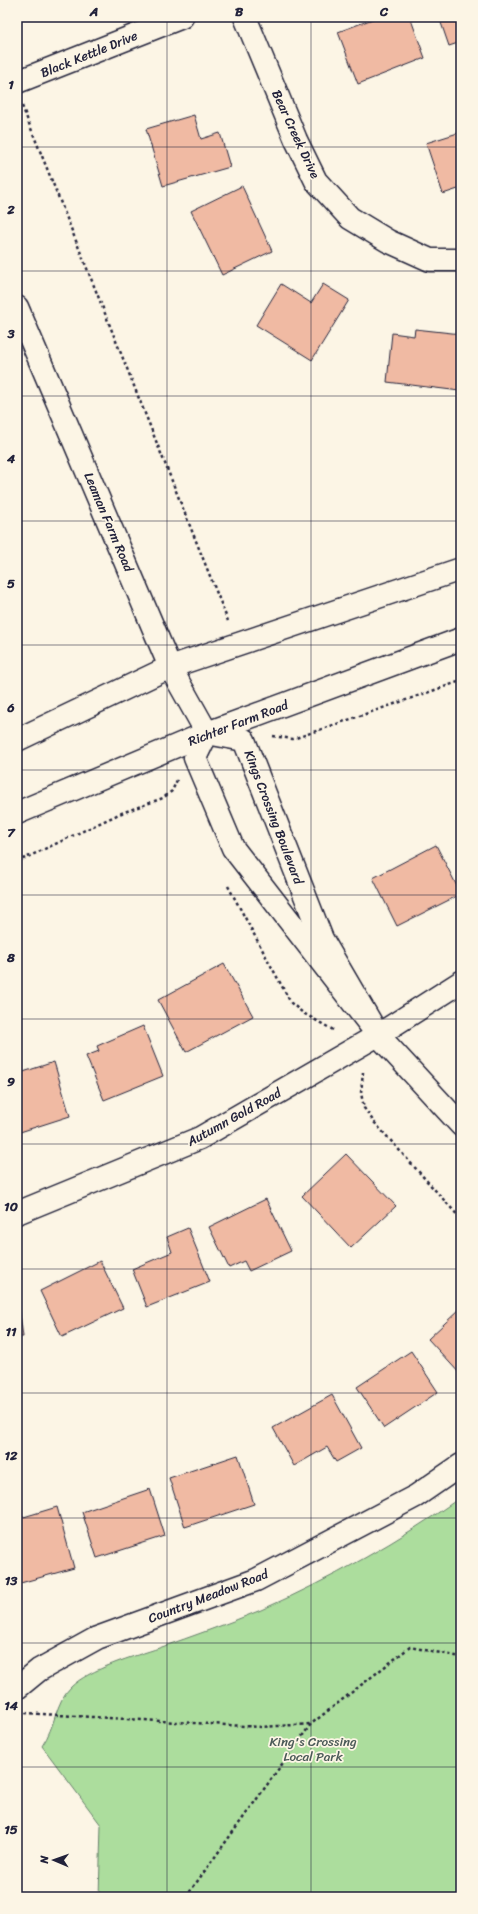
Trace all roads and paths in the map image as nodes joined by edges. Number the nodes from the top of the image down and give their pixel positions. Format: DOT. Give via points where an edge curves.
graph roads {
  1 [pos="182,17"];
  2 [pos="245,17"];
  3 [pos="18,91"];
  4 [pos="461,260"];
  5 [pos="17,307"];
  6 [pos="461,569"];
  7 [pos="461,639"];
  8 [pos="237,644"];
  9 [pos="170,667"];
  10 [pos="207,733"];
  11 [pos="17,740"];
  12 [pos="175,785"];
  13 [pos="179,788"];
  14 [pos="17,813"];
  15 [pos="225,880"];
  16 [pos="461,982"];
  17 [pos="378,1035"];
  18 [pos="353,1049"];
  19 [pos="461,1125"];
  20 [pos="17,1213"];
  21 [pos="461,1219"];
  22 [pos="461,1465"];
  23 [pos="461,1657"];
  24 [pos="17,1688"];
  25 [pos="17,1713"];
  26 [pos="311,1724"];
  27 [pos="186,1897"];
  1 -- 3 [label="street, Black Kettle Drive"];
  2 -- 4 [label="street, Bear Creek Drive" via="296,140 316,181 350,218 388,241 430,260"];
  3 -- 8 [label="path"];
  5 -- 9 [label="street, Leaman Farm Road"];
  6 -- 8 [label="street"];
  7 -- 10 [label="street, Richter Farm Road"];
  8 -- 9 [label="street"];
  9 -- 10 [label="street, Leaman Farm Road"];
  9 -- 11 [label="street"];
  10 -- 14 [label="street, Richter Farm Road"];
  10 -- 17 [label="street, Kings Crossing Boulevard" via="195,758 233,848"];
  10 -- 17 [label="street, Kings Crossing Boulevard" via="244,740 322,938"];
  12 -- 13 [label="path"];
  15 -- 18 [label="path" via="291,1003 302,1013 333,1029"];
  16 -- 17 [label="street, Autumn Gold Road"];
  17 -- 18 [label="street, Autumn Gold Road"];
  17 -- 19 [label="street, Kings Crossing Boulevard"];
  18 -- 20 [label="street, Autumn Gold Road" via="200,1138"];
  18 -- 21 [label="path" via="364,1073 361,1093 364,1108"];
  22 -- 24 [label="street, Country Meadow Road" via="416,1496 256,1580 97,1638 39,1670"];
  23 -- 26 [label="path" via="410,1647"];
  25 -- 26 [label="path" via="260,1727"];
  26 -- 27 [label="path"];
}
